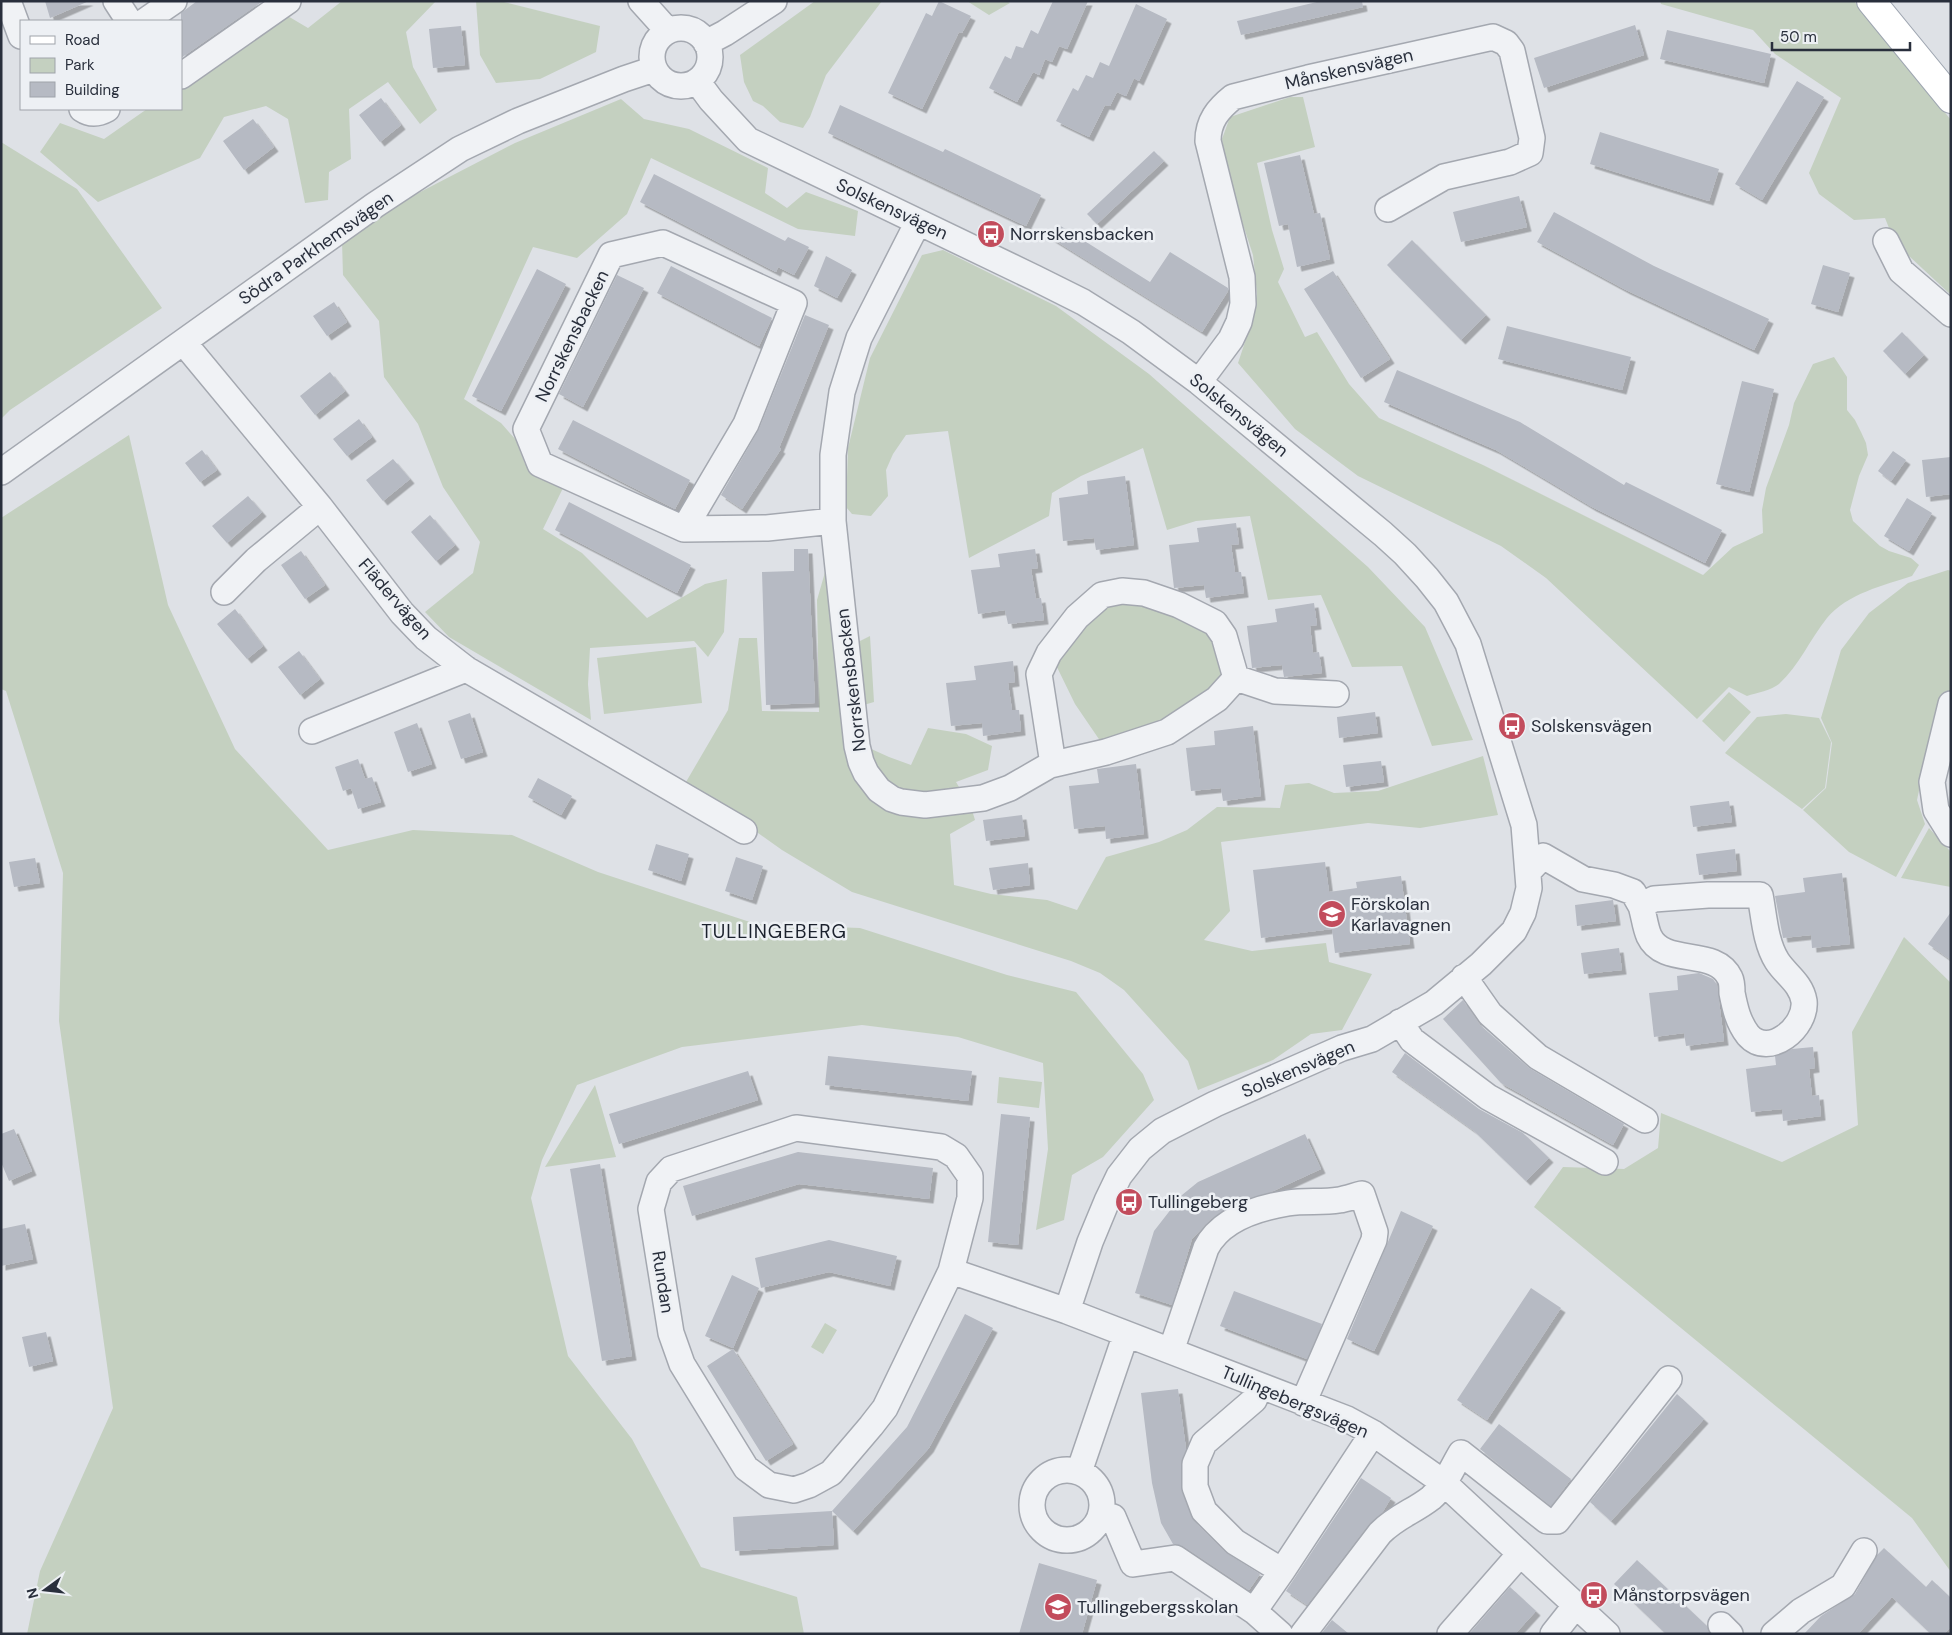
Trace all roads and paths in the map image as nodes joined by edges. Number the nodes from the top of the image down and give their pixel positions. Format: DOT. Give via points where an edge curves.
graph roads {
  1 [pos="8,1"];
  2 [pos="116,1"];
  3 [pos="174,1"];
  4 [pos="288,1"];
  5 [pos="641,1"];
  6 [pos="774,1"];
  7 [pos="1871,1"];
  8 [pos="129,20"];
  9 [pos="146,20"];
  10 [pos="668,31"];
  11 [pos="20,33"];
  12 [pos="706,43"];
  13 [pos="654,69"];
  14 [pos="182,75"];
  15 [pos="697,81"];
  16 [pos="1951,99"];
  17 [pos="84,110"];
  18 [pos="105,110"];
  19 [pos="1388,209"];
  20 [pos="918,222"];
  21 [pos="1886,241"];
  22 [pos="1951,314"];
  23 [pos="184,343"];
  24 [pos="1199,382"];
  25 [pos="1,472"];
  26 [pos="320,507"];
  27 [pos="833,521"];
  28 [pos="684,529"];
  29 [pos="224,592"];
  30 [pos="466,669"];
  31 [pos="1236,678"];
  32 [pos="1336,694"];
  33 [pos="1951,704"];
  34 [pos="312,730"];
  35 [pos="1053,764"];
  36 [pos="744,830"];
  37 [pos="1951,834"];
  38 [pos="1528,872"];
  39 [pos="1641,906"];
  40 [pos="1464,978"];
  41 [pos="1400,1022"];
  42 [pos="1645,1120"];
  43 [pos="1606,1162"];
  44 [pos="951,1272"];
  45 [pos="1066,1311"];
  46 [pos="1126,1334"];
  47 [pos="1171,1351"];
  48 [pos="1670,1379"];
  49 [pos="1260,1386"];
  50 [pos="1303,1403"];
  51 [pos="1373,1433"];
  52 [pos="1080,1472"];
  53 [pos="1444,1483"];
  54 [pos="1101,1513"];
  55 [pos="1864,1551"];
  56 [pos="1520,1554"];
  57 [pos="1282,1571"];
  58 [pos="1576,1605"];
  59 [pos="1254,1611"];
  60 [pos="1280,1634"];
  61 [pos="1303,1634"];
  62 [pos="1450,1634"];
  63 [pos="1553,1634"];
  64 [pos="1606,1634"];
  65 [pos="1774,1634"];
  1 -- 11 [label="street"];
  2 -- 8 [label="street"];
  3 -- 9 [label="street"];
  4 -- 14 [label="street"];
  5 -- 10 [label="street"];
  6 -- 12 [label="street"];
  7 -- 16 [label="main road"];
  10 -- 12 [label="street" via="675,28 691,30"];
  10 -- 13 [label="street" via="654,46"];
  12 -- 15 [label="street" via="709,65"];
  13 -- 15 [label="street" via="673,85"];
  13 -- 23 [label="street, Södra Parkhemsvägen" via="518,121 460,149 375,205"];
  15 -- 20 [label="street, Solskensvägen" via="748,140"];
  17 -- 18 [label="street" via="95,114"];
  19 -- 24 [label="street, Månskensvägen" via="1444,177 1510,162 1530,153 1532,138 1512,52 1502,40 1493,37 1317,76 1233,97 1220,107 1208,131 1208,141 1242,277 1243,304 1231,339"];
  20 -- 24 [label="street, Solskensvägen" via="1084,302"];
  20 -- 27 [label="street, Norrskensbacken" via="860,338 842,392 833,455"];
  21 -- 22 [label="street" via="1901,271"];
  23 -- 25 [label="street, Södra Parkhemsvägen"];
  23 -- 26 [label="street, Flädervägen"];
  24 -- 38 [label="street, Solskensvägen" via="1405,554 1446,602 1468,644 1504,759 1524,825"];
  26 -- 29 [label="street" via="256,560"];
  26 -- 30 [label="street, Flädervägen" via="402,613 426,638"];
  27 -- 28 [label="street, Norrskensbacken" via="766,528"];
  27 -- 35 [label="street, Norrskensbacken" via="857,746 872,783 892,799 925,805 983,798 1010,788"];
  28 -- 28 [label="street, Norrskensbacken" via="540,464 526,429 611,255 663,243 794,303 746,424"];
  30 -- 34 [label="street"];
  30 -- 36 [label="street, Flädervägen"];
  31 -- 32 [label="street" via="1275,691"];
  31 -- 35 [label="street, Norrskensbacken" via="1216,699 1167,732 1106,752"];
  31 -- 35 [label="street" via="1224,636 1215,623 1179,604 1144,593 1102,595 1077,617 1049,653 1039,674"];
  33 -- 37 [label="street" via="1932,782 1936,810"];
  38 -- 39 [label="street" via="1543,856 1583,879 1633,892"];
  38 -- 40 [label="street, Solskensvägen" via="1529,888 1523,914 1514,931"];
  39 -- 39 [label="street" via="1649,936 1659,947 1670,953 1719,965 1725,971 1730,978 1739,1022 1749,1036 1761,1043 1774,1043 1792,1031 1801,1017 1804,1003 1801,990 1776,961 1760,894 1654,899"];
  40 -- 41 [label="street, Solskensvägen" via="1434,1003"];
  40 -- 42 [label="street" via="1490,1014 1538,1057"];
  41 -- 43 [label="street" via="1412,1040 1488,1098"];
  41 -- 45 [label="street, Solskensvägen" via="1372,1039 1342,1048 1215,1104 1162,1131 1140,1149 1119,1176 1090,1242"];
  44 -- 44 [label="street, Rundan" via="970,1198 970,1176 956,1156 940,1147 796,1128 672,1169 658,1182 651,1209 670,1332 682,1364 746,1468 769,1486 794,1490 831,1473 871,1426 885,1408"];
  44 -- 45 [label="street, Tullingebergsvägen"];
  45 -- 46 [label="street, Tullingebergsvägen"];
  46 -- 47 [label="street, Tullingebergsvägen"];
  46 -- 52 [label="street"];
  47 -- 49 [label="street, Tullingebergsvägen"];
  47 -- 50 [label="street" via="1206,1248 1222,1227 1239,1217 1288,1203 1339,1200 1362,1194 1374,1240"];
  48 -- 53 [label="street" via="1557,1521 1546,1521 1461,1453"];
  49 -- 50 [label="street, Tullingebergsvägen"];
  49 -- 57 [label="street" via="1254,1400 1204,1443 1195,1464 1195,1487 1204,1511 1235,1542"];
  50 -- 51 [label="street, Tullingebergsvägen" via="1347,1419"];
  51 -- 53 [label="street, Tullingebergsvägen"];
  51 -- 57 [label="street"];
  52 -- 54 [label="street" via="1095,1484 1100,1493"];
  52 -- 54 [label="street" via="1056,1472 1038,1486 1033,1496 1037,1522 1052,1536 1072,1539 1090,1531"];
  53 -- 56 [label="street, Tullingebergsvägen"];
  53 -- 61 [label="street" via="1430,1498 1392,1521 1380,1533"];
  54 -- 59 [label="street" via="1113,1517 1133,1564 1175,1558"];
  55 -- 65 [label="street" via="1843,1586 1801,1611"];
  56 -- 58 [label="street, Tullingebergsvägen"];
  56 -- 62 [label="street"];
  57 -- 59 [label="street"];
  58 -- 63 [label="street"];
  58 -- 64 [label="street, Tullingebergsvägen"];
  59 -- 60 [label="street"];
}
